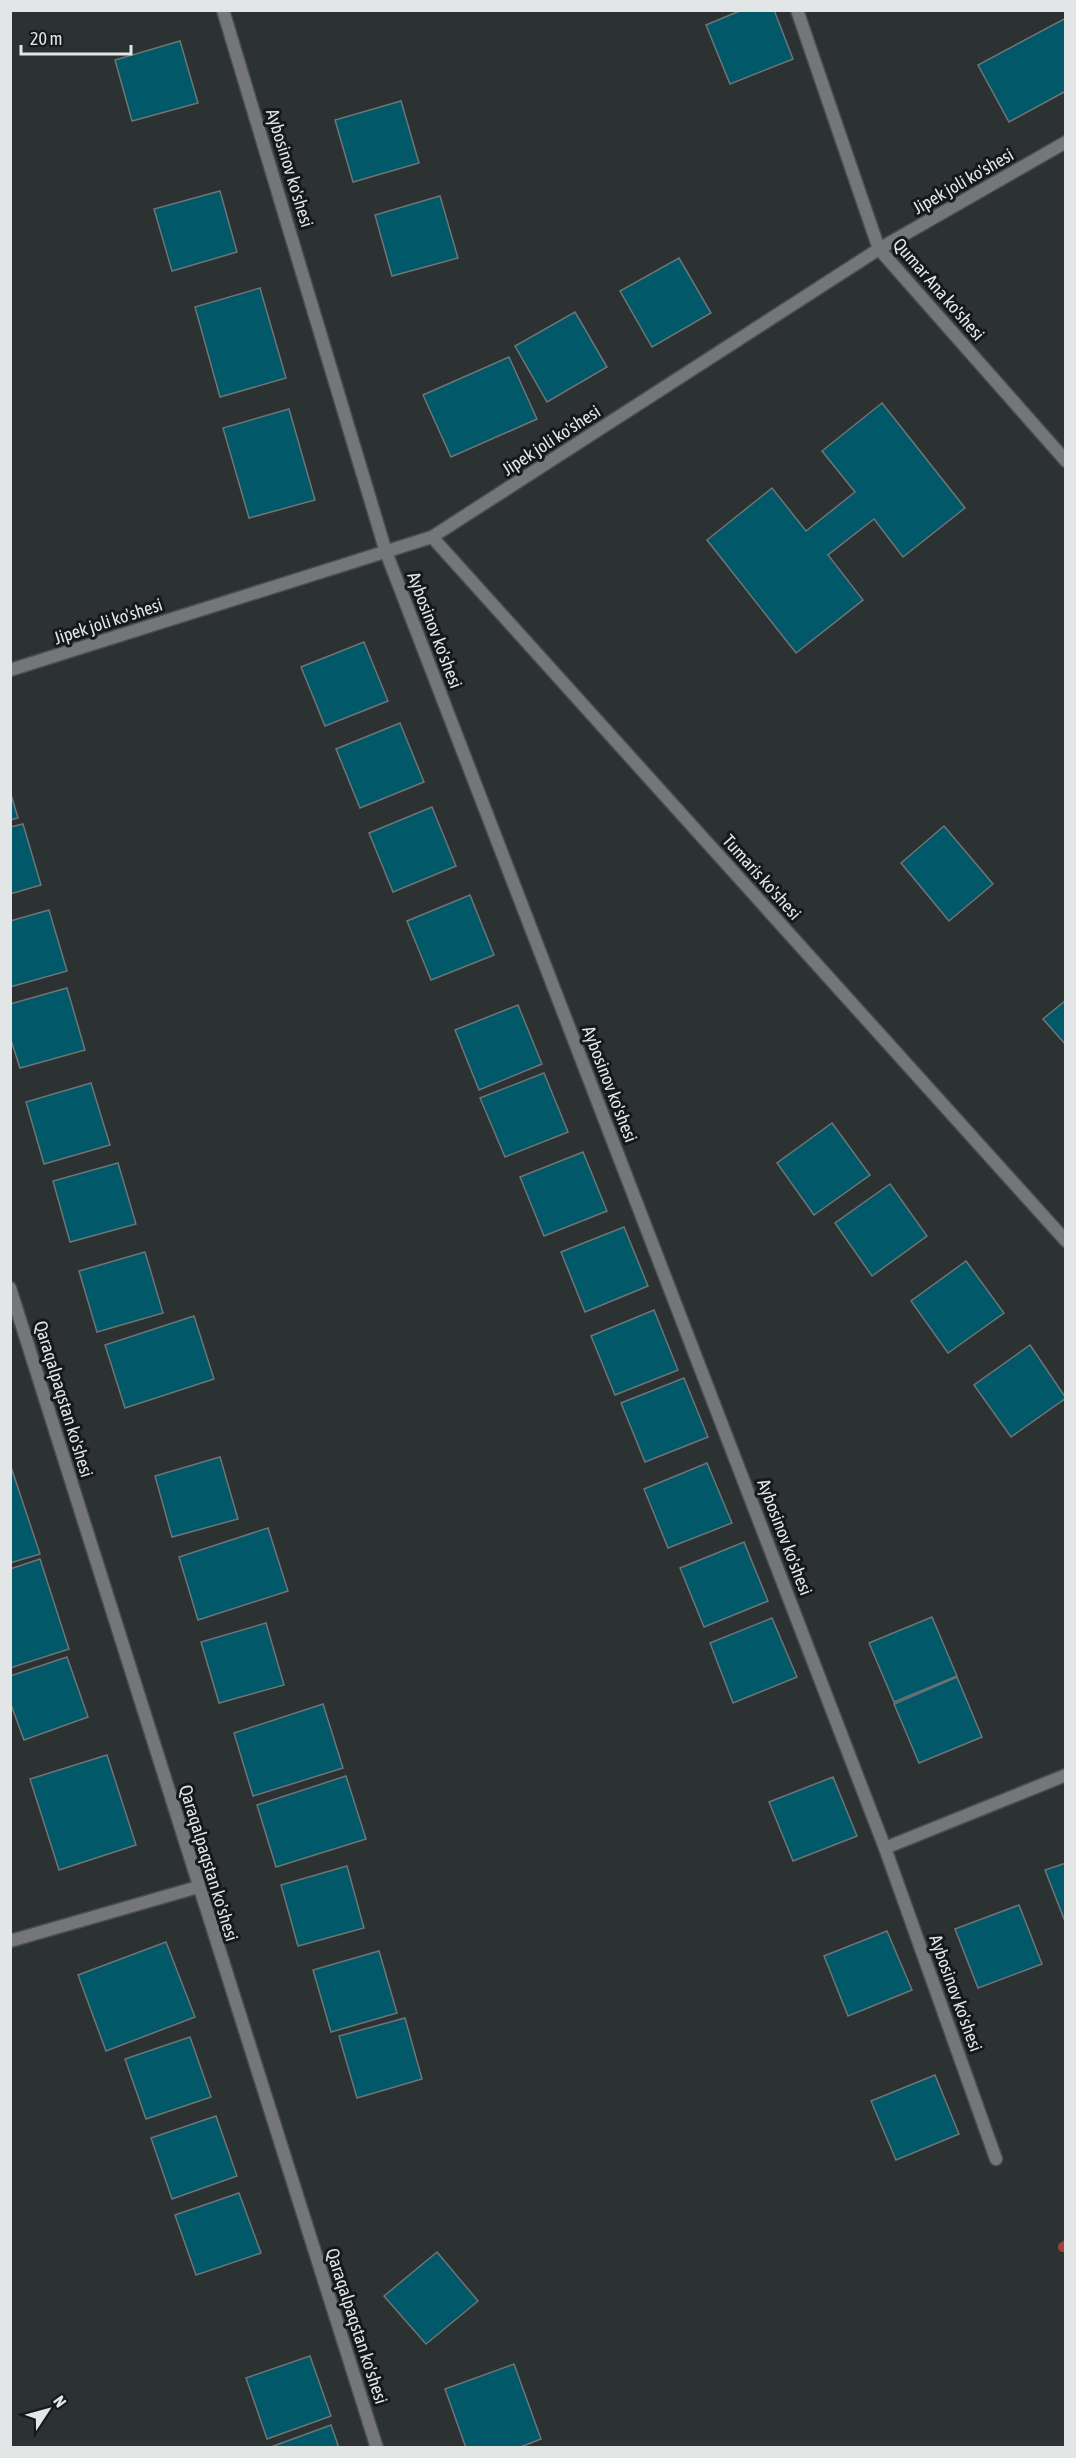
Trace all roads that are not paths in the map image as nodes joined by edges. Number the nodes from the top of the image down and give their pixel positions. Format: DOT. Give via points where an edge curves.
graph roads {
  1 [pos="223,10"];
  2 [pos="797,10"];
  3 [pos="1065,142"];
  4 [pos="879,249"];
  5 [pos="1065,460"];
  6 [pos="432,537"];
  7 [pos="386,552"];
  8 [pos="10,670"];
  9 [pos="1065,1241"];
  10 [pos="10,1288"];
  11 [pos="1065,1775"];
  12 [pos="885,1848"];
  13 [pos="198,1887"];
  14 [pos="10,1941"];
  15 [pos="996,2159"];
  16 [pos="377,2448"];
  1 -- 7 [label="street, Aybosinov ko'shesi"];
  2 -- 4 [label="street, Qumar Ana ko'shesi"];
  3 -- 4 [label="street, Jipek joli ko'shesi"];
  4 -- 5 [label="street, Qumar Ana ko'shesi"];
  4 -- 6 [label="street, Jipek joli ko'shesi"];
  6 -- 7 [label="street, Jipek joli ko'shesi"];
  6 -- 9 [label="street, Tumaris ko'shesi"];
  7 -- 8 [label="street, Jipek joli ko'shesi"];
  7 -- 12 [label="street, Aybosinov ko'shesi"];
  10 -- 13 [label="street, Qaraqalpaqstan ko'shesi"];
  11 -- 12 [label="street"];
  12 -- 15 [label="street, Aybosinov ko'shesi"];
  13 -- 14 [label="street"];
  13 -- 16 [label="street, Qaraqalpaqstan ko'shesi"];
}
